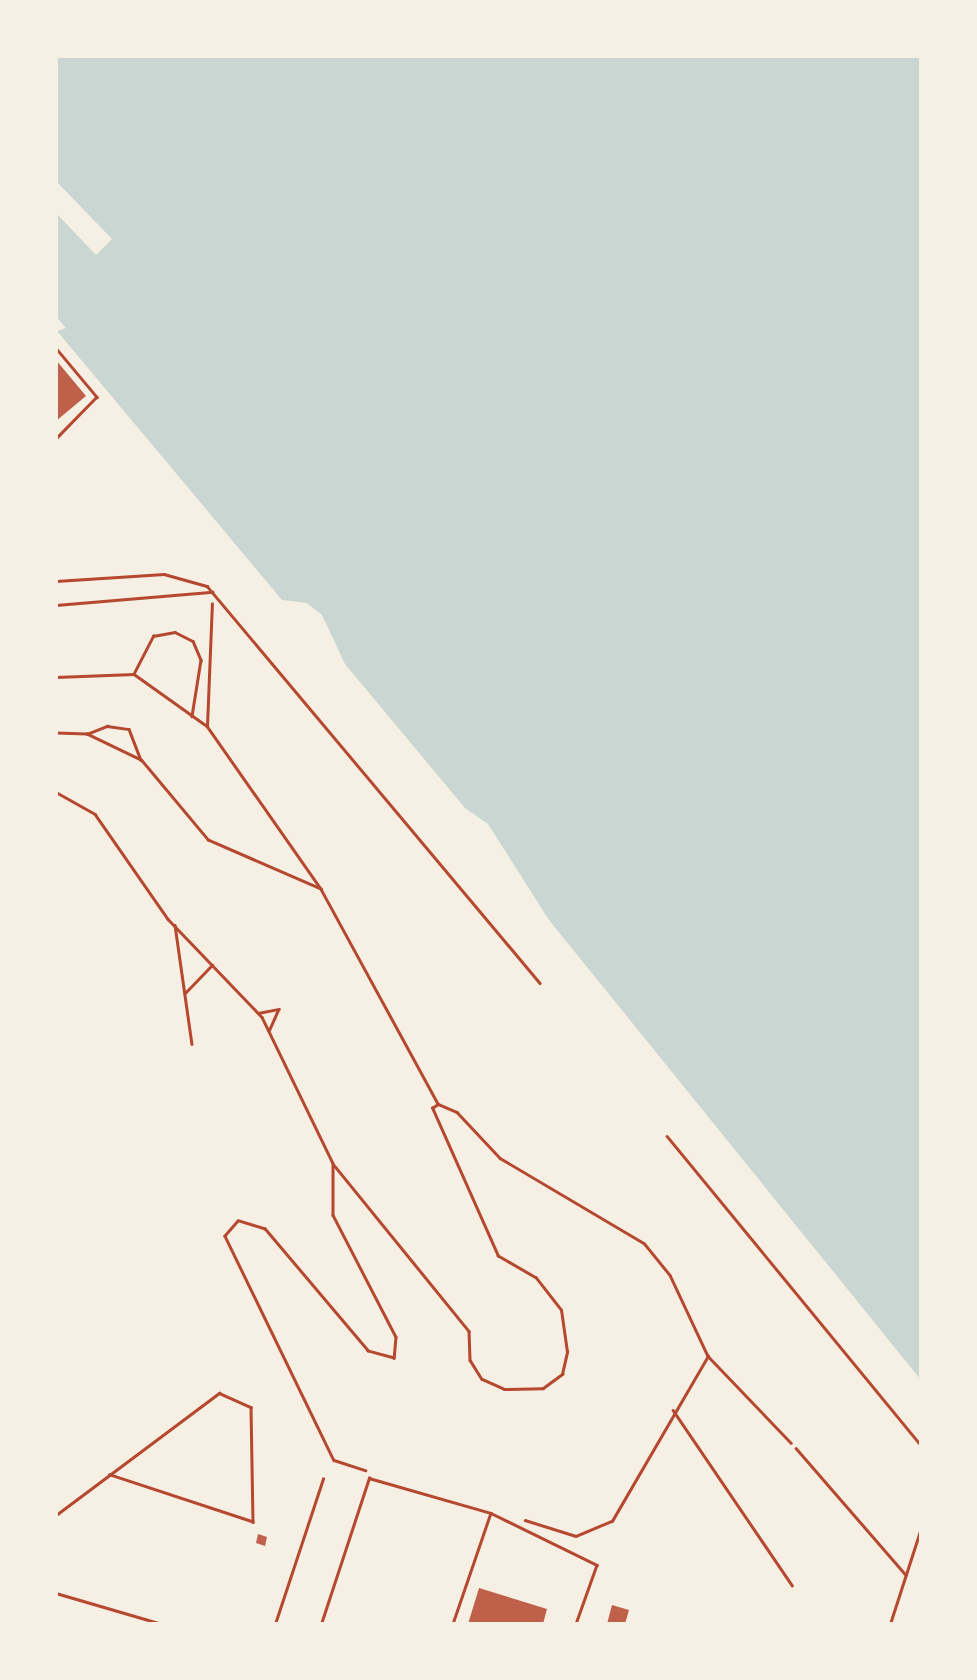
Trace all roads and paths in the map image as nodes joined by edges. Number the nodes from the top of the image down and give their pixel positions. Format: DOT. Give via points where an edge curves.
graph roads {
  1 [pos="56,348"];
  2 [pos="56,439"];
  3 [pos="56,581"];
  4 [pos="212,592"];
  5 [pos="56,605"];
  6 [pos="134,674"];
  7 [pos="56,677"];
  8 [pos="192,716"];
  9 [pos="207,726"];
  10 [pos="56,733"];
  11 [pos="87,734"];
  12 [pos="141,760"];
  13 [pos="56,792"];
  14 [pos="321,889"];
  15 [pos="175,925"];
  16 [pos="212,965"];
  17 [pos="540,983"];
  18 [pos="185,993"];
  19 [pos="258,1013"];
  20 [pos="268,1031"];
  21 [pos="192,1044"];
  22 [pos="438,1104"];
  23 [pos="667,1136"];
  24 [pos="333,1163"];
  25 [pos="708,1356"];
  26 [pos="673,1410"];
  27 [pos="921,1445"];
  28 [pos="796,1448"];
  29 [pos="372,1472"];
  30 [pos="110,1475"];
  31 [pos="323,1479"];
  32 [pos="491,1513"];
  33 [pos="56,1515"];
  34 [pos="512,1516"];
  35 [pos="921,1528"];
  36 [pos="906,1574"];
  37 [pos="792,1585"];
  38 [pos="56,1593"];
  39 [pos="162,1624"];
  40 [pos="275,1624"];
  41 [pos="321,1624"];
  42 [pos="453,1624"];
  43 [pos="576,1624"];
  44 [pos="890,1624"];
  1 -- 2 [label="lane" via="97,397"];
  3 -- 4 [label="lane" via="164,574 194,579"];
  4 -- 5 [label="lane"];
  4 -- 9 [label="path"];
  4 -- 17 [label="lane"];
  6 -- 7 [label="path"];
  6 -- 8 [label="path"];
  6 -- 8 [label="path" via="153,636 175,632 193,641 201,660"];
  8 -- 9 [label="path"];
  9 -- 14 [label="path"];
  10 -- 11 [label="path"];
  11 -- 12 [label="path"];
  11 -- 12 [label="path" via="107,726 129,729"];
  12 -- 14 [label="path" via="208,840"];
  13 -- 15 [label="path" via="95,814"];
  14 -- 22 [label="path"];
  15 -- 16 [label="path"];
  15 -- 18 [label="path"];
  16 -- 18 [label="path"];
  16 -- 19 [label="path"];
  18 -- 21 [label="path"];
  19 -- 20 [label="path"];
  19 -- 20 [label="path" via="279,1009"];
  20 -- 24 [label="path"];
  22 -- 24 [label="path" via="432,1108 438,1130 498,1256 536,1278 561,1310 567,1352 562,1374 542,1388 503,1389 482,1378 470,1360 470,1331"];
  22 -- 25 [label="path" via="457,1112 500,1158 644,1243 670,1275"];
  23 -- 27 [label="lane"];
  24 -- 29 [label="path" via="333,1215 396,1337 394,1358 368,1351 265,1230 238,1221 225,1236 334,1460"];
  25 -- 26 [label="path"];
  25 -- 28 [label="path"];
  26 -- 34 [label="path" via="612,1521 576,1536"];
  26 -- 37 [label="path"];
  28 -- 36 [label="lane"];
  30 -- 30 [label="lane" via="219,1393 251,1407 253,1522"];
  30 -- 33 [label="lane"];
  31 -- 40 [label="lane"];
  32 -- 41 [label="lane" via="369,1478"];
  32 -- 42 [label="lane"];
  32 -- 43 [label="lane" via="597,1565"];
  35 -- 36 [label="lane"];
  36 -- 44 [label="lane"];
  38 -- 39 [label="lane"];
}
